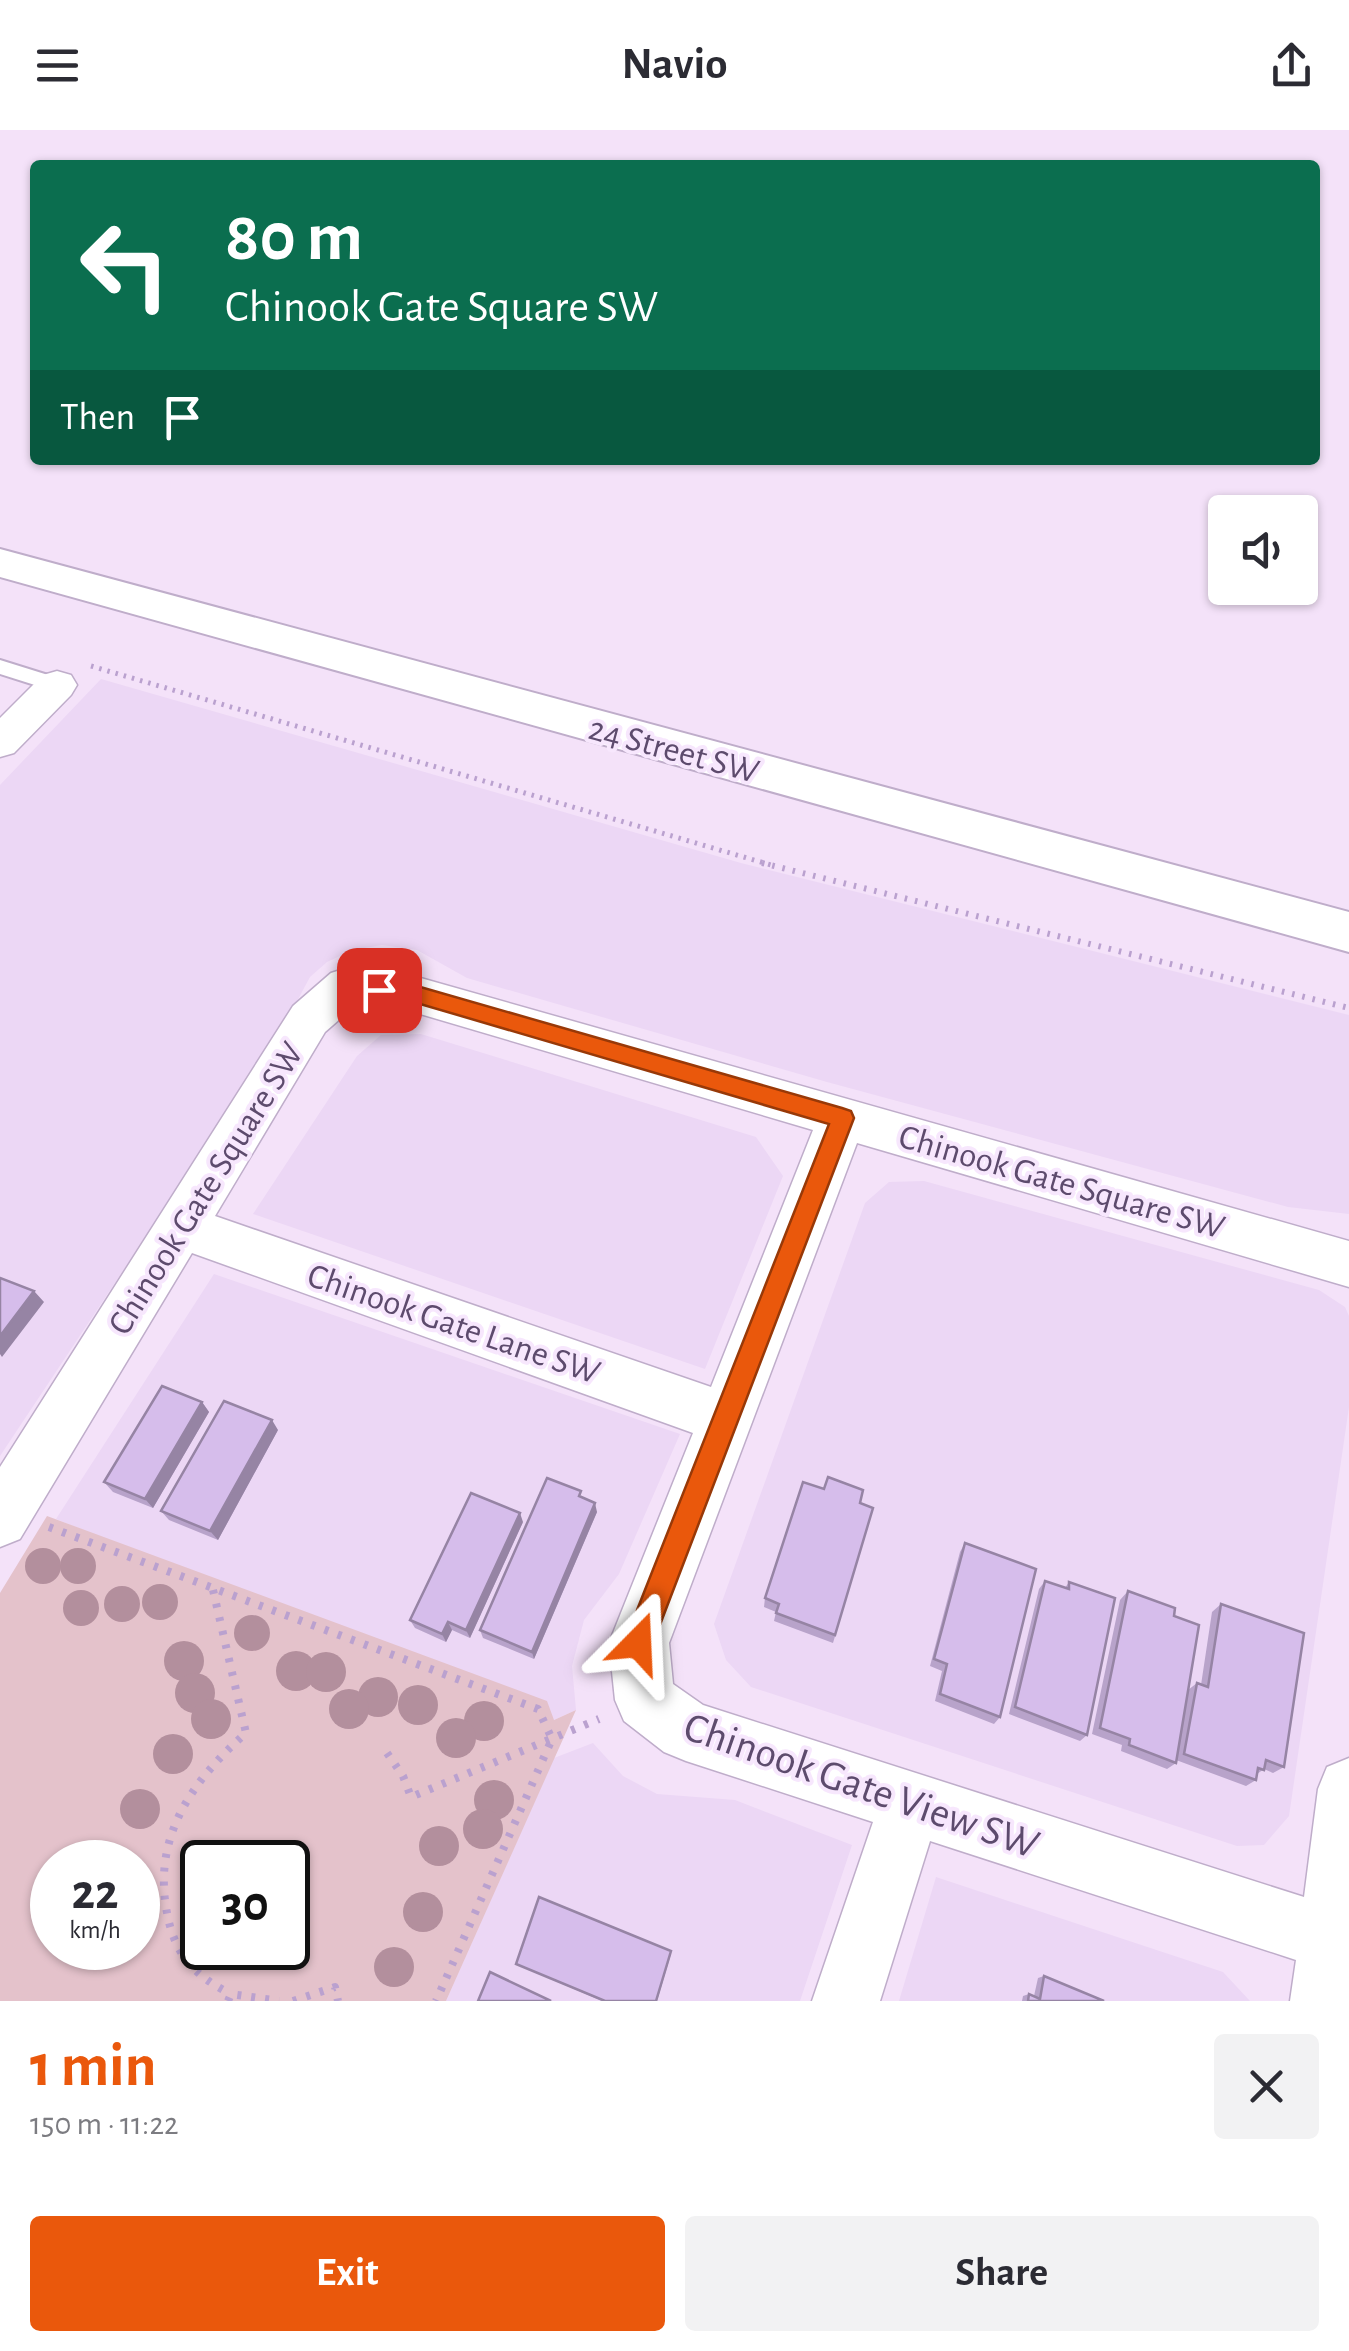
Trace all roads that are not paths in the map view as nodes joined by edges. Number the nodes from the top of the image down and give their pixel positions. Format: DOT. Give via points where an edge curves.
graph roads {
  1 [pos="0,563"];
  2 [pos="0,667"];
  3 [pos="67,673"];
  4 [pos="0,743"];
  5 [pos="1349,932"];
  6 [pos="842,1118"];
  7 [pos="182,1227"];
  8 [pos="1349,1264"];
  9 [pos="726,1419"];
  10 [pos="3,1514"];
  11 [pos="1349,1788"];
  12 [pos="910,1805"];
  13 [pos="1330,1939"];
  14 [pos="846,2001"];
  15 [pos="1324,2001"];
  1 -- 5 [label="street, 24 Street SW"];
  2 -- 3 [label="lane"];
  3 -- 4 [label="street"];
  6 -- 7 [label="street, Chinook Gate Square SW" via="410,992 347,986 309,1019"];
  6 -- 8 [label="street, Chinook Gate Square SW"];
  6 -- 9 [label="street, Chinook Gate View SW"];
  7 -- 9 [label="street, Chinook Gate Lane SW"];
  7 -- 10 [label="street, Chinook Gate Square SW"];
  9 -- 12 [label="street, Chinook Gate View SW" via="638,1643 645,1700 686,1730"];
  11 -- 13 [label="street"];
  12 -- 13 [label="street, Chinook Gate View SW"];
  12 -- 14 [label="street"];
  13 -- 15 [label="street"];
}
